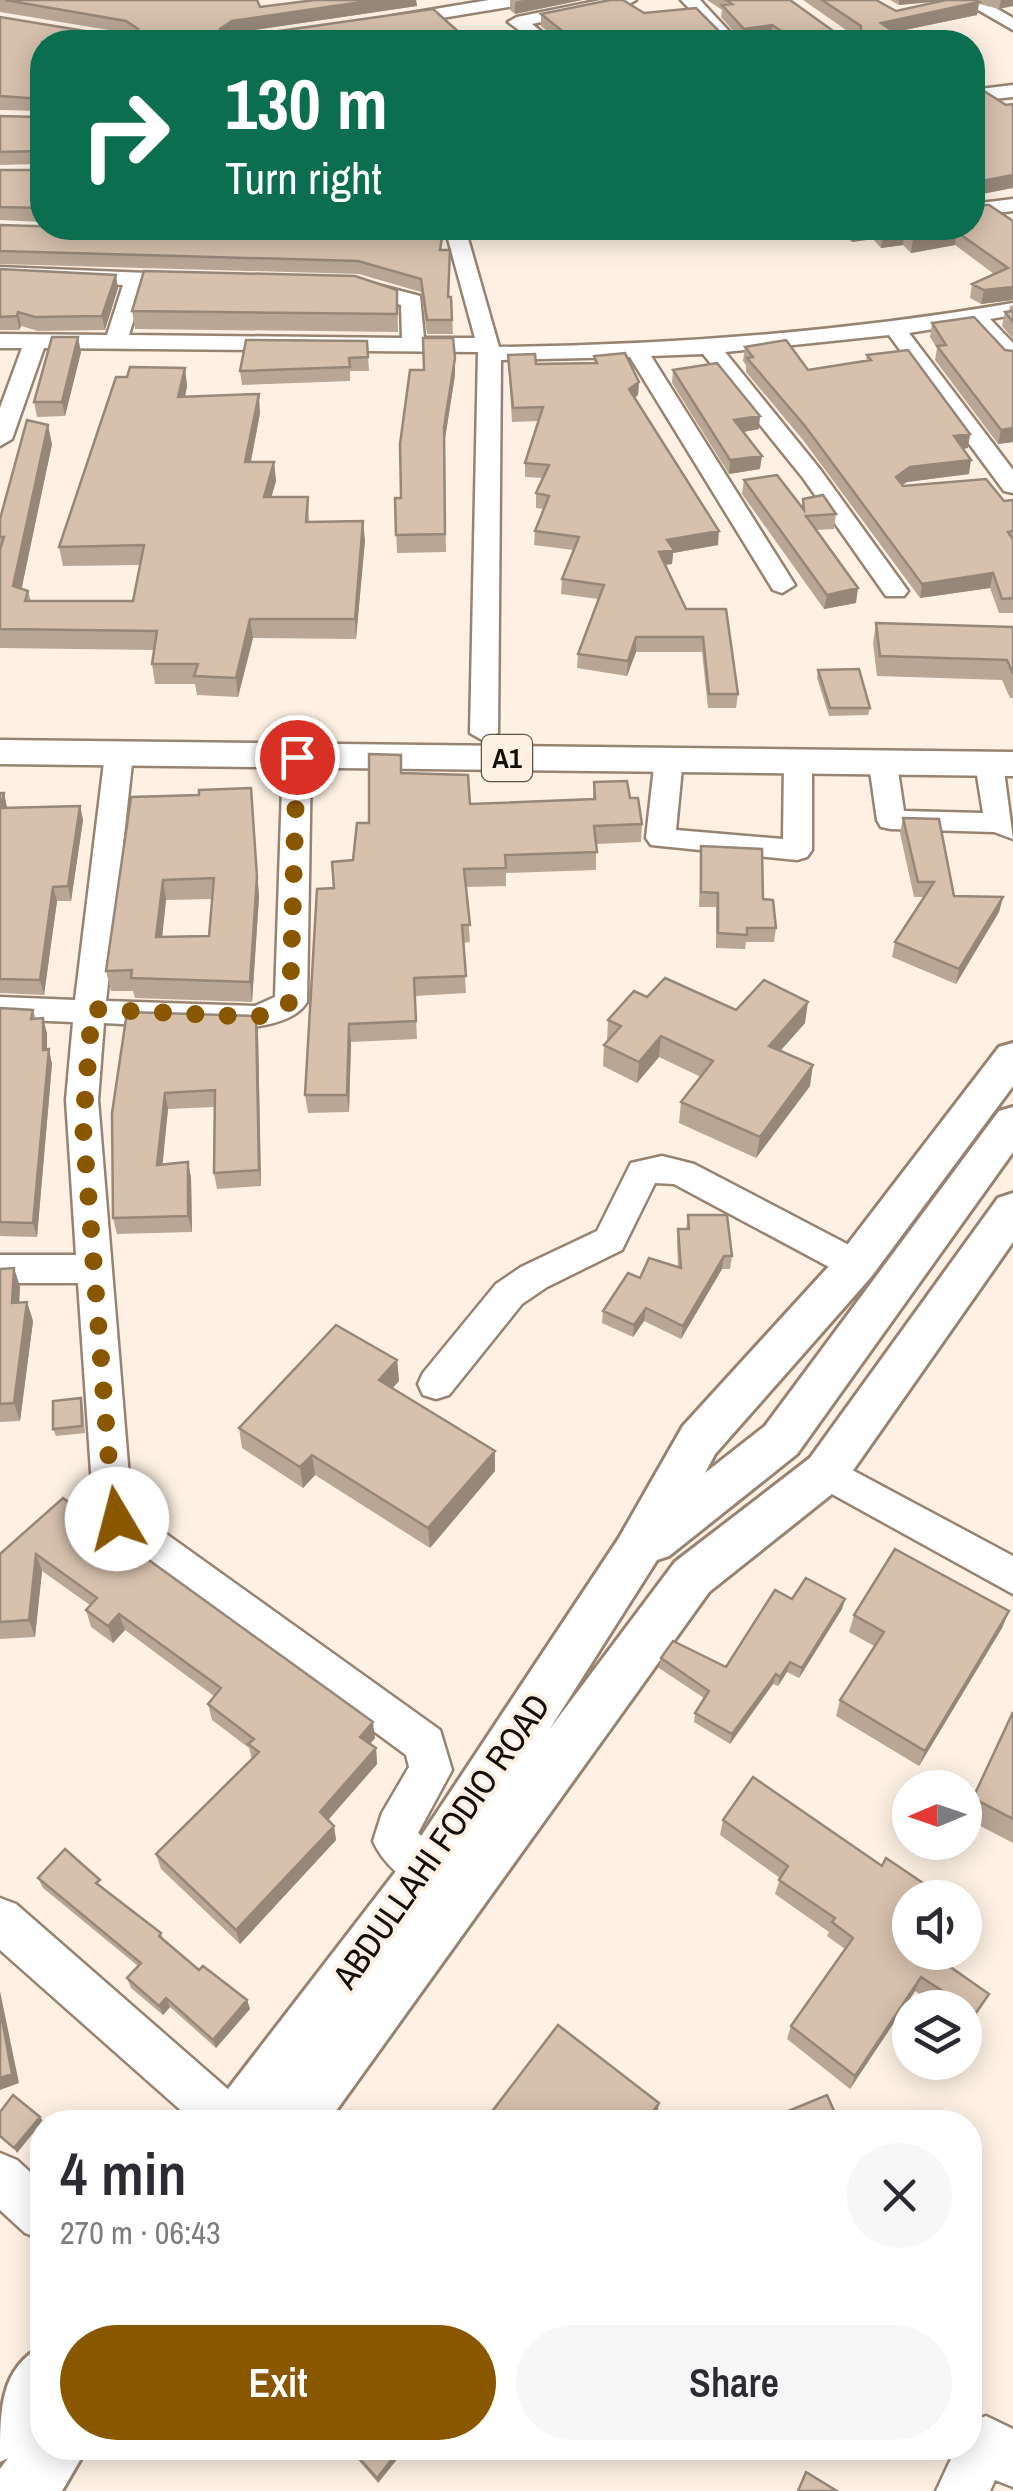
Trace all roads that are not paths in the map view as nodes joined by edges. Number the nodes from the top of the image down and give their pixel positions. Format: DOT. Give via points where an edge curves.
graph roads {
  1 [pos="520,0"];
  2 [pos="627,0"];
  3 [pos="690,0"];
  4 [pos="960,1"];
  5 [pos="366,25"];
  6 [pos="1013,26"];
  7 [pos="529,30"];
  8 [pos="719,30"];
  9 [pos="1013,91"];
  10 [pos="985,94"];
  11 [pos="1013,204"];
  12 [pos="985,208"];
  13 [pos="452,240"];
  14 [pos="0,273"];
  15 [pos="135,279"];
  16 [pos="210,279"];
  17 [pos="322,281"];
  18 [pos="1013,309"];
  19 [pos="975,316"];
  20 [pos="896,330"];
  21 [pos="0,341"];
  22 [pos="36,341"];
  23 [pos="116,342"];
  24 [pos="414,345"];
  25 [pos="712,349"];
  26 [pos="490,350"];
  27 [pos="637,351"];
  28 [pos="1013,356"];
  29 [pos="0,439"];
  30 [pos="811,473"];
  31 [pos="1003,483"];
  32 [pos="720,486"];
  33 [pos="782,585"];
  34 [pos="895,591"];
  35 [pos="0,728"];
  36 [pos="484,733"];
  37 [pos="0,752"];
  38 [pos="119,754"];
  39 [pos="1005,756"];
  40 [pos="297,757"];
  41 [pos="669,758"];
  42 [pos="798,761"];
  43 [pos="883,764"];
  44 [pos="1006,826"];
  45 [pos="0,1008"];
  46 [pos="92,1009"];
  47 [pos="1013,1057"];
  48 [pos="1013,1122"];
  49 [pos="1013,1209"];
  50 [pos="856,1265"];
  51 [pos="0,1269"];
  52 [pos="95,1269"];
  53 [pos="436,1384"];
  54 [pos="826,1472"];
  55 [pos="730,1479"];
  56 [pos="636,1553"];
  57 [pos="1013,1576"];
  58 [pos="692,1578"];
  59 [pos="428,1871"];
  60 [pos="0,1920"];
  61 [pos="215,2110"];
  62 [pos="247,2110"];
  63 [pos="302,2110"];
  64 [pos="0,2177"];
  65 [pos="30,2205"];
  66 [pos="30,2392"];
  67 [pos="0,2430"];
  68 [pos="982,2450"];
  69 [pos="46,2460"];
  70 [pos="977,2460"];
  71 [pos="1013,2460"];
  72 [pos="23,2491"];
  73 [pos="962,2491"];
  1 -- 5 [label="street"];
  2 -- 7 [label="street" via="518,22"];
  3 -- 8 [label="street"];
  4 -- 6 [label="street"];
  9 -- 10 [label="street"];
  11 -- 12 [label="street"];
  13 -- 26 [label="street"];
  14 -- 15 [label="street"];
  15 -- 16 [label="street"];
  15 -- 23 [label="street"];
  17 -- 24 [label="street" via="412,300"];
  18 -- 19 [label="street"];
  19 -- 20 [label="street"];
  19 -- 28 [label="street"];
  20 -- 25 [label="street"];
  20 -- 31 [label="street"];
  21 -- 22 [label="street"];
  22 -- 23 [label="street"];
  22 -- 29 [label="street"];
  23 -- 24 [label="street"];
  24 -- 26 [label="street"];
  25 -- 27 [label="street"];
  25 -- 30 [label="street"];
  26 -- 27 [label="street"];
  26 -- 36 [label="street"];
  27 -- 32 [label="street"];
  30 -- 32 [label="street"];
  30 -- 34 [label="street"];
  32 -- 33 [label="street"];
  35 -- 36 [label="highway, A1"];
  36 -- 39 [label="highway, A1"];
  37 -- 38 [label="highway, A1"];
  38 -- 40 [label="highway, A1"];
  38 -- 46 [label="street"];
  39 -- 43 [label="highway, A1"];
  39 -- 44 [label="street"];
  40 -- 41 [label="highway, A1"];
  40 -- 46 [label="street" via="290,1002 255,1017"];
  41 -- 42 [label="highway, A1"];
  41 -- 42 [label="street" via="661,838 797,850"];
  42 -- 43 [label="highway, A1"];
  43 -- 44 [label="street" via="891,820"];
  45 -- 46 [label="street"];
  46 -- 52 [label="street" via="82,1100"];
  47 -- 50 [label="main road"];
  48 -- 55 [label="main road" via="781,1440"];
  49 -- 54 [label="main road"];
  50 -- 53 [label="street" via="682,1173 643,1172 610,1240 508,1294"];
  50 -- 56 [label="main road" via="699,1440"];
  51 -- 52 [label="street"];
  52 -- 59 [label="street" via="117,1519 425,1744 431,1770 395,1841"];
  54 -- 57 [label="street"];
  54 -- 58 [label="main road"];
  55 -- 56 [label="main road"];
  55 -- 58 [label="main road"];
  56 -- 59 [label="main road, ABDULLAHI FODIO ROAD"];
  58 -- 63 [label="main road, ABDULLAHI FODIO ROAD"];
  59 -- 62 [label="main road, ABDULLAHI FODIO ROAD"];
  60 -- 61 [label="street"];
  64 -- 65 [label="street"];
  66 -- 67 [label="main road"];
  68 -- 71 [label="street" via="986,2442"];
  69 -- 72 [label="main road"];
  70 -- 73 [label="street"];
}
